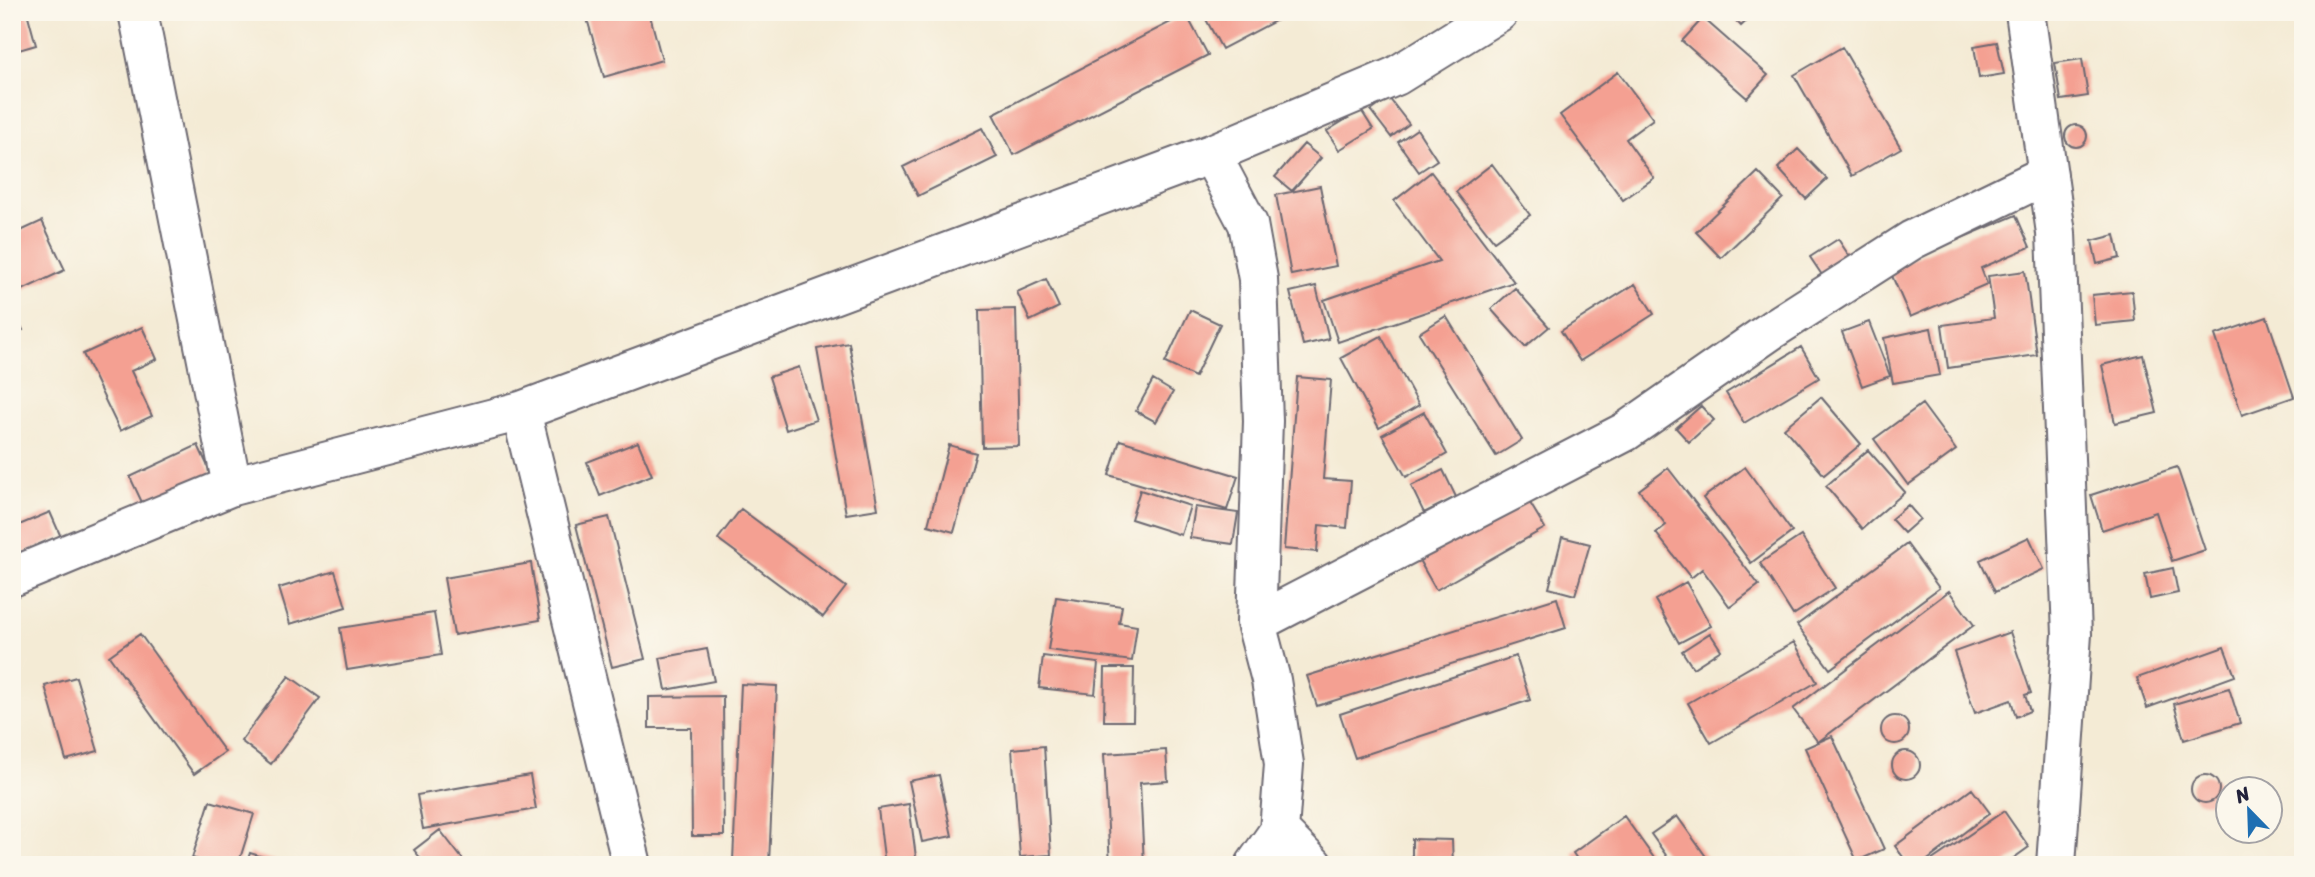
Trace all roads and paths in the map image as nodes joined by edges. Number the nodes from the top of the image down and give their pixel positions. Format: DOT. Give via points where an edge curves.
graph roads {
  1 [pos="138,12"];
  2 [pos="1499,12"];
  3 [pos="2025,12"];
  4 [pos="1211,154"];
  5 [pos="2048,174"];
  6 [pos="521,411"];
  7 [pos="232,486"];
  8 [pos="12,577"];
  9 [pos="1256,623"];
  10 [pos="1279,831"];
  11 [pos="633,863"];
  12 [pos="1255,865"];
  13 [pos="1313,865"];
  14 [pos="2056,865"];
  1 -- 7 [label="street"];
  2 -- 4 [label="street" via="1396,76"];
  3 -- 5 [label="street"];
  4 -- 6 [label="street"];
  4 -- 9 [label="street" via="1248,224 1258,278 1262,421"];
  5 -- 9 [label="street" via="1912,240 1773,328 1625,432"];
  5 -- 14 [label="street" via="2056,233 2072,634"];
  6 -- 7 [label="street"];
  6 -- 11 [label="street"];
  7 -- 8 [label="street"];
  9 -- 10 [label="street" via="1271,680 1284,764"];
  10 -- 12 [label="street"];
  10 -- 13 [label="street"];
}
